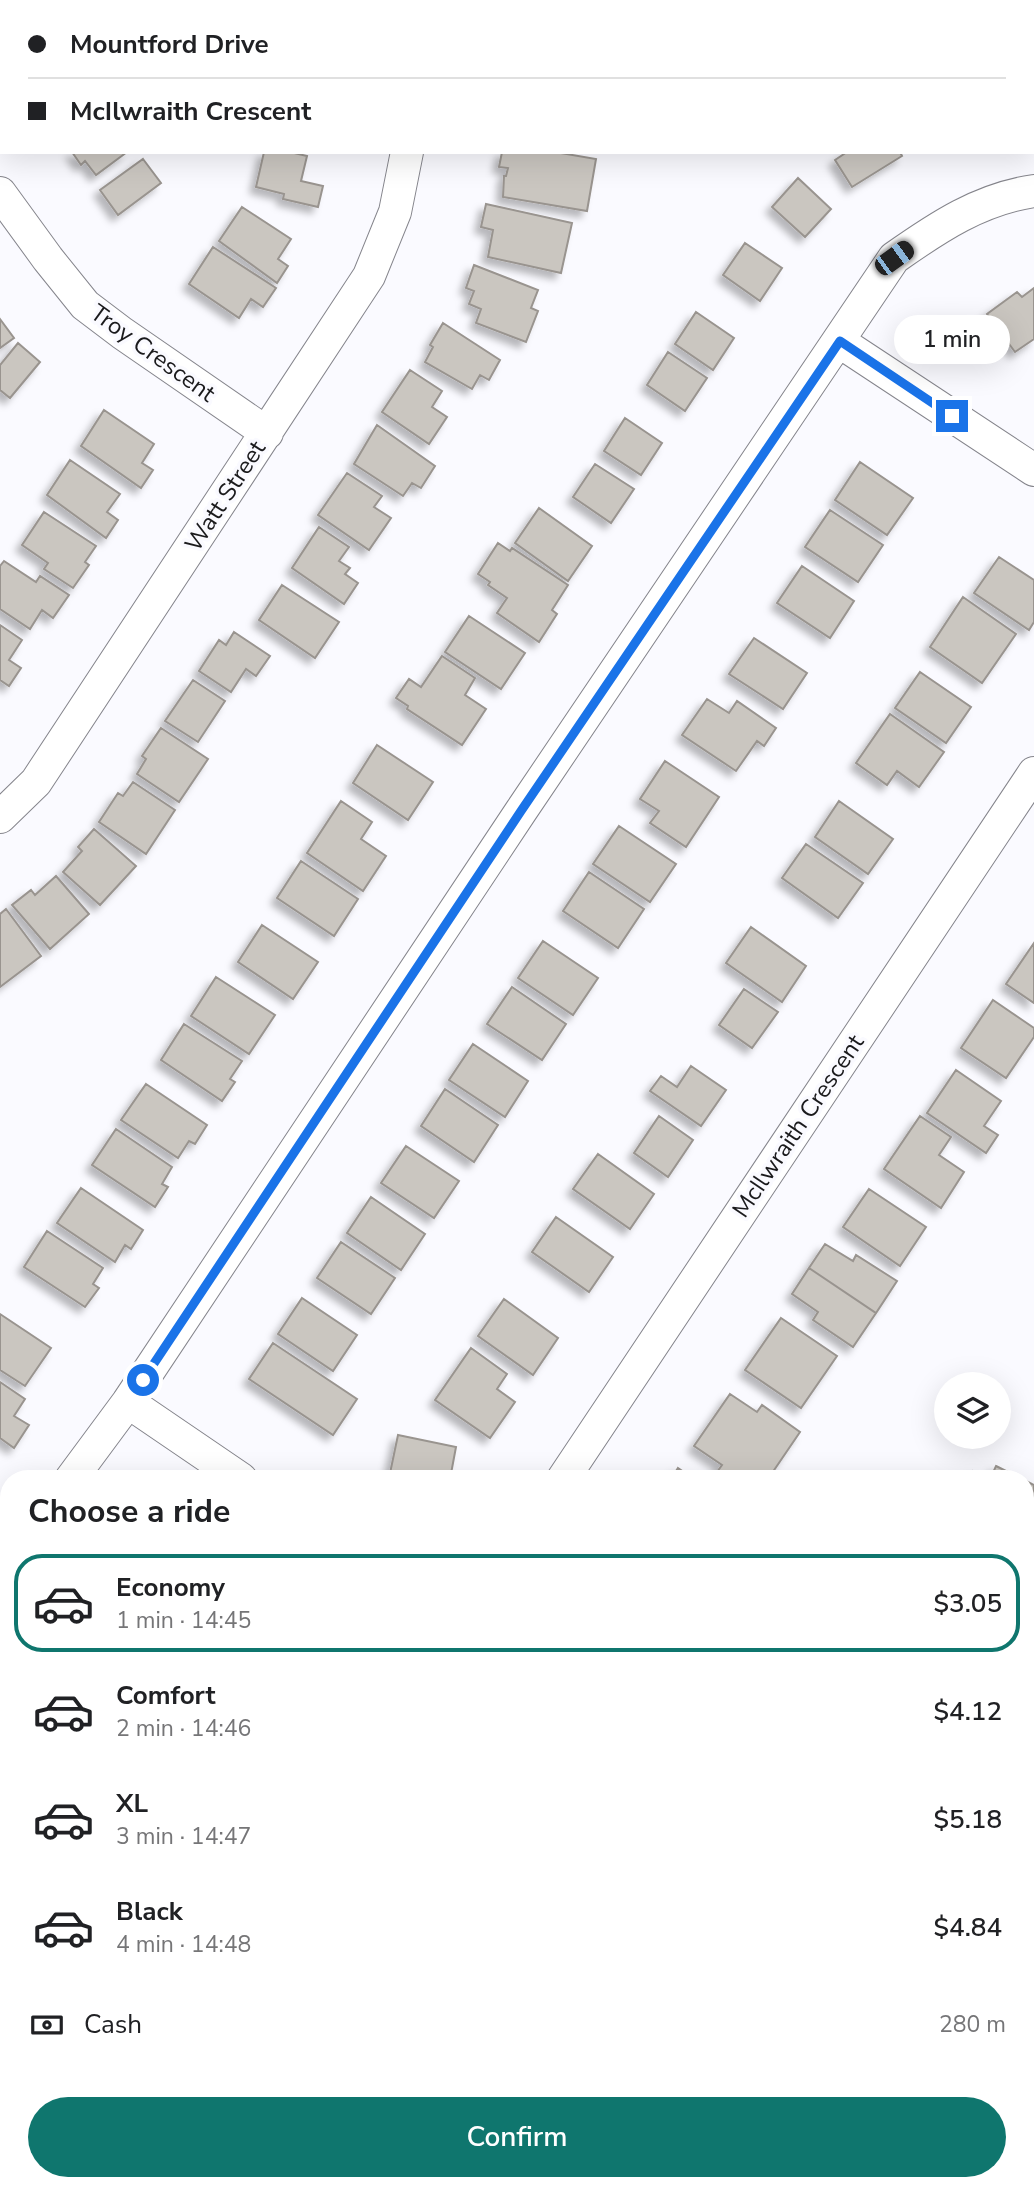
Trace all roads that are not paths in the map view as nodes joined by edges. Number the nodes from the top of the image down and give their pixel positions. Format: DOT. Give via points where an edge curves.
graph roads {
  1 [pos="407,154"];
  2 [pos="1034,191"];
  3 [pos="0,193"];
  4 [pos="840,341"];
  5 [pos="267,433"];
  6 [pos="1034,470"];
  7 [pos="1034,773"];
  8 [pos="0,817"];
  9 [pos="128,1402"];
  10 [pos="78,1470"];
  11 [pos="228,1470"];
  12 [pos="568,1470"];
  1 -- 5 [label="street, Watt Street" via="395,212 369,276"];
  2 -- 4 [label="street" via="978,205 938,226 894,258"];
  3 -- 5 [label="street, Troy Crescent" via="85,305"];
  4 -- 6 [label="street"];
  4 -- 9 [label="street"];
  5 -- 8 [label="street, Watt Street" via="36,782"];
  7 -- 12 [label="street, McIlwraith Crescent"];
  9 -- 10 [label="street"];
  9 -- 11 [label="street"];
}
